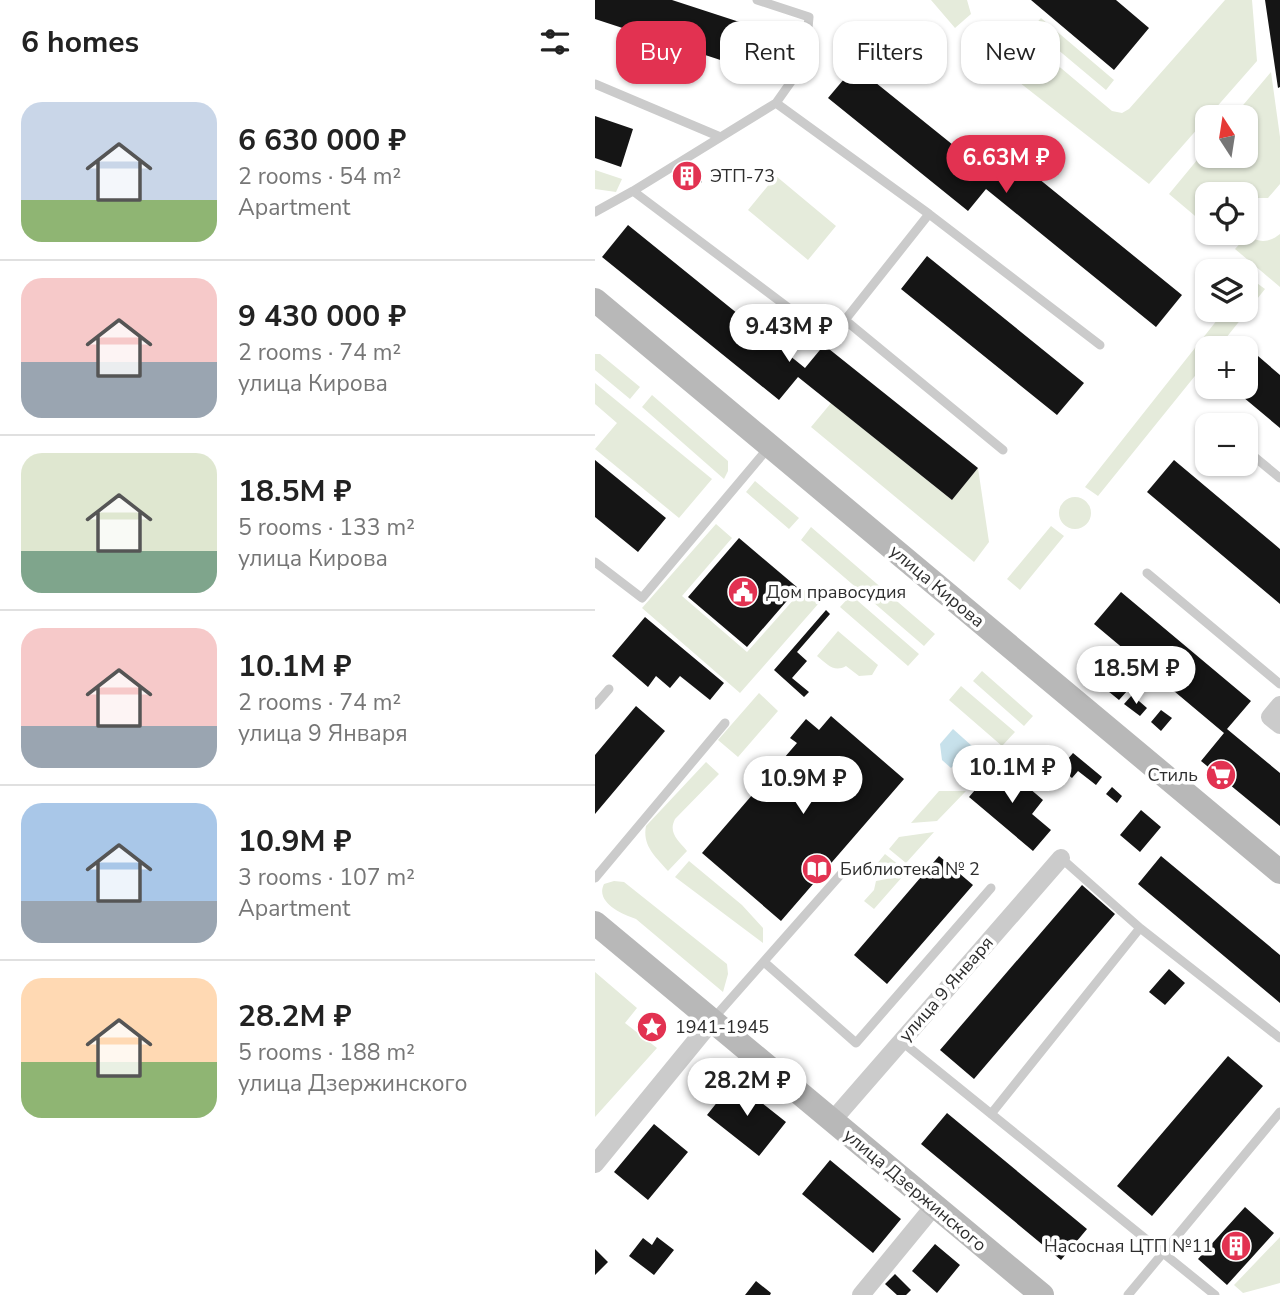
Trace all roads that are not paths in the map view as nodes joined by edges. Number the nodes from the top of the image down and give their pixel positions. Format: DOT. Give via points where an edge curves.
graph roads {
  1 [pos="757,0"];
  2 [pos="595,84"];
  3 [pos="776,103"];
  4 [pos="718,136"];
  5 [pos="633,191"];
  6 [pos="595,212"];
  7 [pos="929,214"];
  8 [pos="600,308"];
  9 [pos="845,320"];
  10 [pos="1100,345"];
  11 [pos="770,446"];
  12 [pos="1003,450"];
  13 [pos="1258,460"];
  14 [pos="1280,478"];
  15 [pos="595,562"];
  16 [pos="1147,573"];
  17 [pos="1280,684"];
  18 [pos="609,689"];
  19 [pos="595,705"];
  20 [pos="1280,705"];
  21 [pos="725,723"];
  22 [pos="1280,725"];
  23 [pos="1061,858"];
  24 [pos="1280,872"];
  25 [pos="842,873"];
  26 [pos="595,878"];
  27 [pos="991,888"];
  28 [pos="595,923"];
  29 [pos="1140,928"];
  30 [pos="764,962"];
  31 [pos="712,1021"];
  32 [pos="1280,1038"];
  33 [pos="901,1041"];
  34 [pos="1280,1112"];
  35 [pos="991,1114"];
  36 [pos="832,1121"];
  37 [pos="595,1164"];
  38 [pos="934,1206"];
  39 [pos="1164,1253"];
  40 [pos="861,1295"];
  41 [pos="1042,1295"];
  42 [pos="1128,1295"];
  43 [pos="1215,1295"];
  1 -- 3 [label="lane" via="809,17 805,62"];
  2 -- 4 [label="lane"];
  3 -- 4 [label="lane"];
  3 -- 7 [label="lane"];
  4 -- 5 [label="lane"];
  5 -- 6 [label="lane"];
  5 -- 9 [label="lane" via="806,320"];
  7 -- 9 [label="lane"];
  7 -- 10 [label="lane"];
  8 -- 11 [label="main road, улица Кирова"];
  9 -- 12 [label="lane"];
  11 -- 15 [label="lane" via="642,598"];
  11 -- 24 [label="main road, улица Кирова"];
  13 -- 14 [label="lane"];
  16 -- 17 [label="lane"];
  18 -- 19 [label="lane"];
  20 -- 22 [label="street" via="1270,717"];
  21 -- 26 [label="lane"];
  23 -- 29 [label="lane"];
  23 -- 33 [label="street, улица 9 Января"];
  25 -- 30 [label="lane"];
  27 -- 30 [label="lane" via="856,1043"];
  28 -- 31 [label="main road, улица Дзержинского"];
  29 -- 32 [label="lane"];
  29 -- 35 [label="lane"];
  30 -- 31 [label="lane"];
  31 -- 36 [label="main road, улица Дзержинского"];
  31 -- 37 [label="street"];
  33 -- 35 [label="lane"];
  33 -- 36 [label="street, улица 9 Января"];
  34 -- 39 [label="lane"];
  35 -- 39 [label="lane"];
  36 -- 38 [label="main road, улица Дзержинского"];
  38 -- 40 [label="street"];
  38 -- 41 [label="main road, улица Дзержинского"];
  39 -- 42 [label="lane"];
  39 -- 43 [label="lane"];
}
